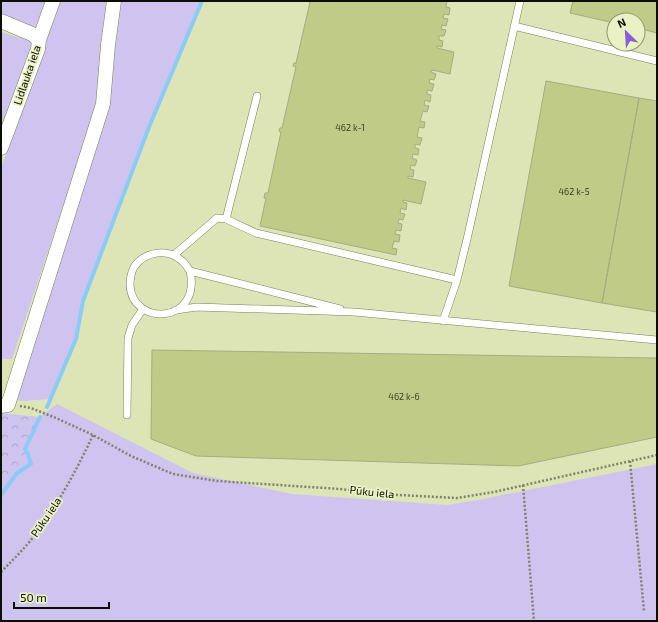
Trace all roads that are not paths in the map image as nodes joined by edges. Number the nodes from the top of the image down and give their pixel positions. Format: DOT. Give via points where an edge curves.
graph roads {
  1 [pos="53,1"];
  2 [pos="114,1"];
  3 [pos="520,1"];
  4 [pos="1,22"];
  5 [pos="514,26"];
  6 [pos="39,40"];
  7 [pos="657,61"];
  8 [pos="257,96"];
  9 [pos="1,148"];
  10 [pos="226,219"];
  11 [pos="174,255"];
  12 [pos="190,271"];
  13 [pos="457,280"];
  14 [pos="143,309"];
  15 [pos="176,310"];
  16 [pos="354,312"];
  17 [pos="443,321"];
  18 [pos="657,340"];
  19 [pos="4,405"];
  20 [pos="127,415"];
  1 -- 6 [label="street, Lidlauka iela"];
  2 -- 19 [label="street" via="103,104"];
  3 -- 5 [label="lane"];
  4 -- 6 [label="street" via="32,34"];
  5 -- 7 [label="lane"];
  5 -- 13 [label="lane"];
  6 -- 9 [label="street, Lidlauka iela" via="38,49"];
  8 -- 10 [label="lane"];
  10 -- 11 [label="lane" via="217,218"];
  10 -- 13 [label="lane" via="256,234"];
  11 -- 12 [label="lane" via="183,261"];
  11 -- 14 [label="lane" via="162,252 151,254 141,259 134,268 130,279 131,290 135,301"];
  12 -- 15 [label="lane" via="190,293 185,303"];
  12 -- 16 [label="lane"];
  13 -- 17 [label="lane"];
  14 -- 15 [label="lane" via="154,314"];
  14 -- 20 [label="lane" via="132,325 128,338"];
  15 -- 16 [label="lane" via="197,307"];
  16 -- 17 [label="lane"];
  17 -- 18 [label="lane"];
}
